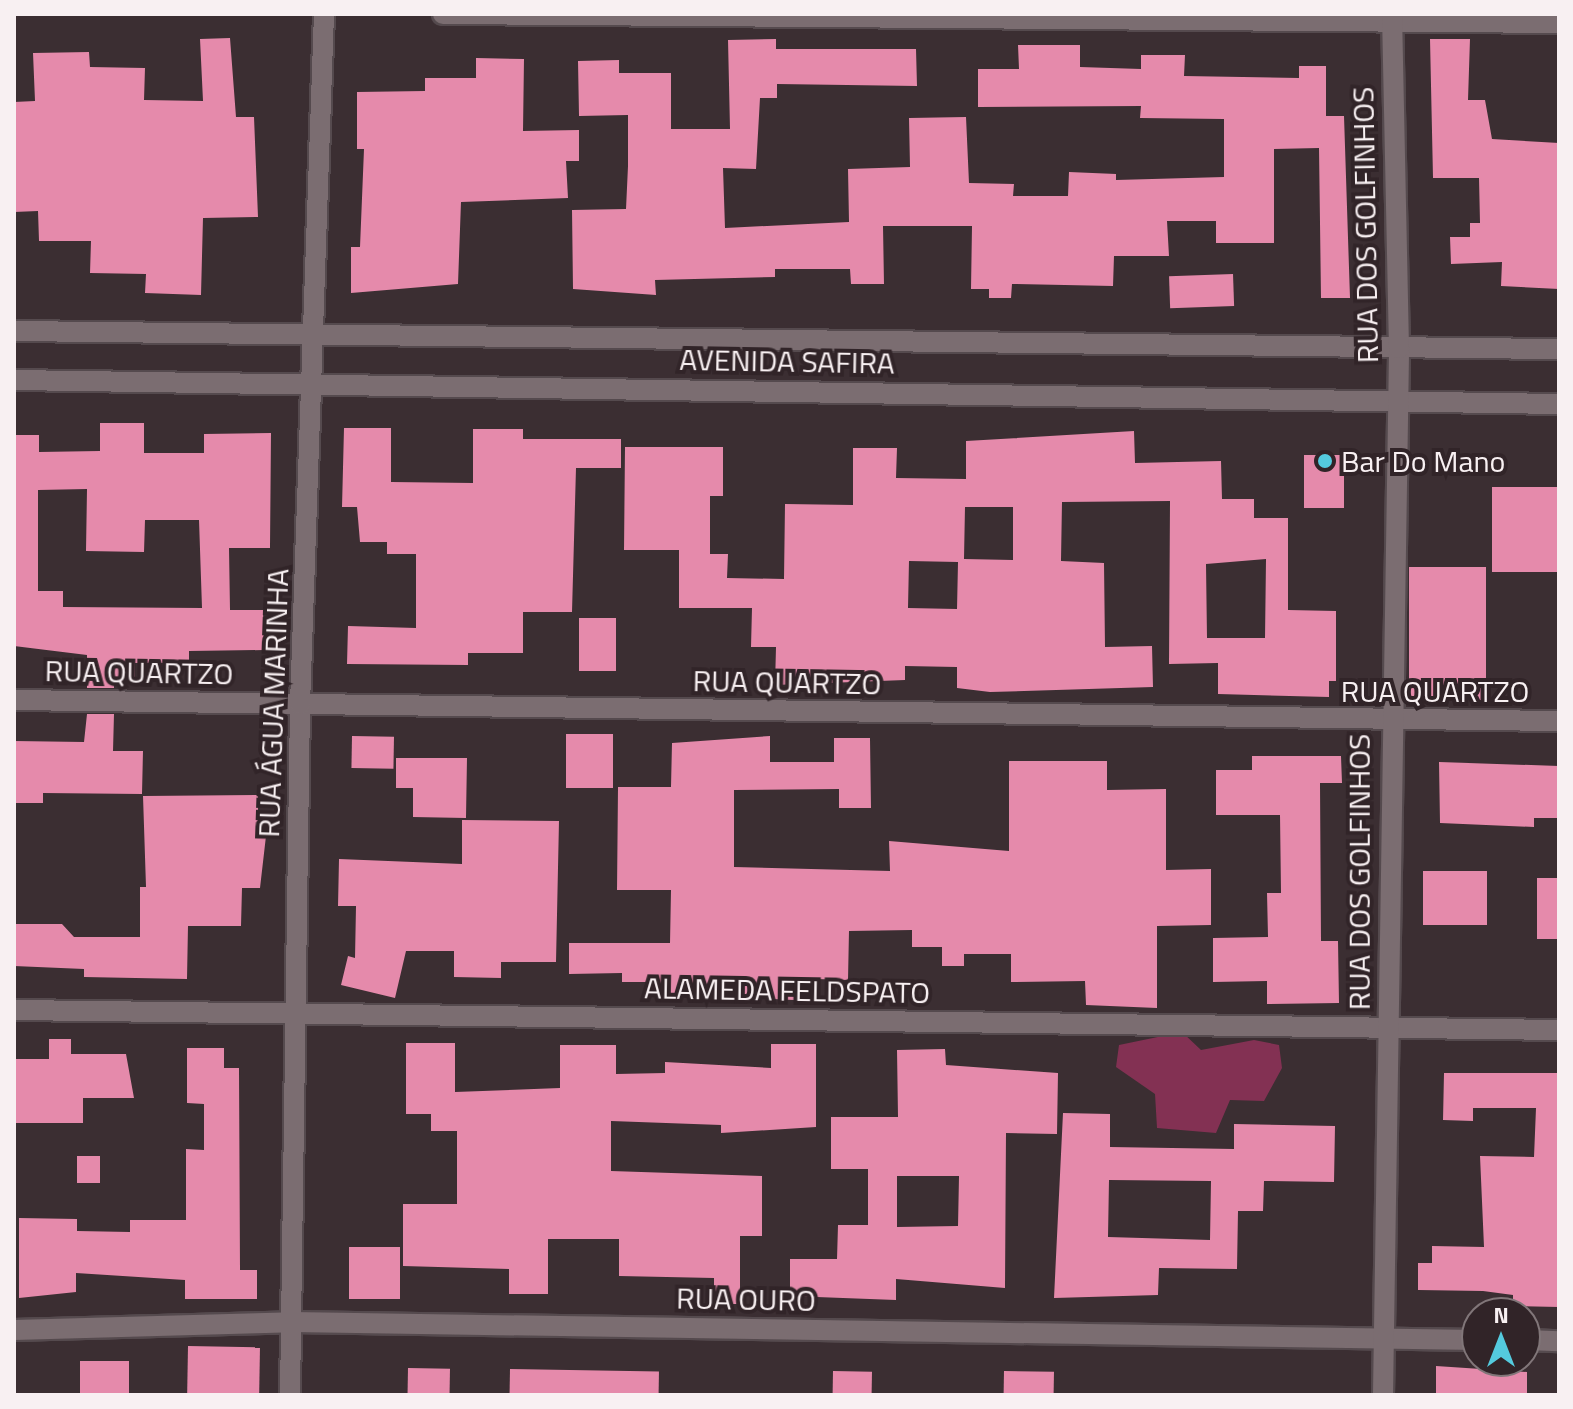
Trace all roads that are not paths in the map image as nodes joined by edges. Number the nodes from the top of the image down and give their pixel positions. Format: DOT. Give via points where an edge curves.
graph roads {
  1 [pos="324,14"];
  2 [pos="443,14"];
  3 [pos="1392,19"];
  4 [pos="1559,23"];
  5 [pos="14,331"];
  6 [pos="316,336"];
  7 [pos="1399,348"];
  8 [pos="1559,349"];
  9 [pos="14,380"];
  10 [pos="316,382"];
  11 [pos="1395,402"];
  12 [pos="1559,404"];
  13 [pos="14,700"];
  14 [pos="300,704"];
  15 [pos="1388,721"];
  16 [pos="1559,721"];
  17 [pos="14,1010"];
  18 [pos="296,1013"];
  19 [pos="1389,1029"];
  20 [pos="1559,1030"];
  21 [pos="292,1322"];
  22 [pos="14,1330"];
  23 [pos="1383,1339"];
  24 [pos="1461,1340"];
  25 [pos="290,1395"];
  26 [pos="1383,1395"];
  1 -- 6 [label="street, RUA ÁGUA MARINHA"];
  2 -- 3 [label="street"];
  3 -- 4 [label="street"];
  3 -- 7 [label="street, RUA DOS GOLFINHOS"];
  5 -- 6 [label="street, AVENIDA SAFIRA"];
  6 -- 7 [label="street, AVENIDA SAFIRA"];
  6 -- 10 [label="street, RUA ÁGUA MARINHA"];
  7 -- 8 [label="street, AVENIDA SAFIRA"];
  7 -- 11 [label="street, RUA DOS GOLFINHOS"];
  9 -- 10 [label="street, AVENIDA SAFIRA"];
  10 -- 11 [label="street, AVENIDA SAFIRA"];
  10 -- 14 [label="street, RUA ÁGUA MARINHA"];
  11 -- 12 [label="street, AVENIDA SAFIRA"];
  11 -- 15 [label="street, RUA DOS GOLFINHOS"];
  13 -- 14 [label="street, RUA QUARTZO"];
  14 -- 15 [label="street, RUA QUARTZO"];
  14 -- 18 [label="street, RUA ÁGUA MARINHA"];
  15 -- 16 [label="street, RUA QUARTZO"];
  15 -- 19 [label="street, RUA DOS GOLFINHOS"];
  17 -- 18 [label="street, ALAMEDA FELDSPATO"];
  18 -- 19 [label="street, ALAMEDA FELDSPATO"];
  18 -- 21 [label="street, RUA ÁGUA MARINHA"];
  19 -- 20 [label="street, ALAMEDA FELDSPATO"];
  19 -- 23 [label="street, RUA DOS GOLFINHOS"];
  21 -- 22 [label="street, RUA OURO"];
  21 -- 23 [label="street, RUA OURO"];
  21 -- 25 [label="street, RUA ÁGUA MARINHA"];
  23 -- 24 [label="street, RUA OURO"];
  23 -- 26 [label="street, RUA DOS GOLFINHOS"];
}
